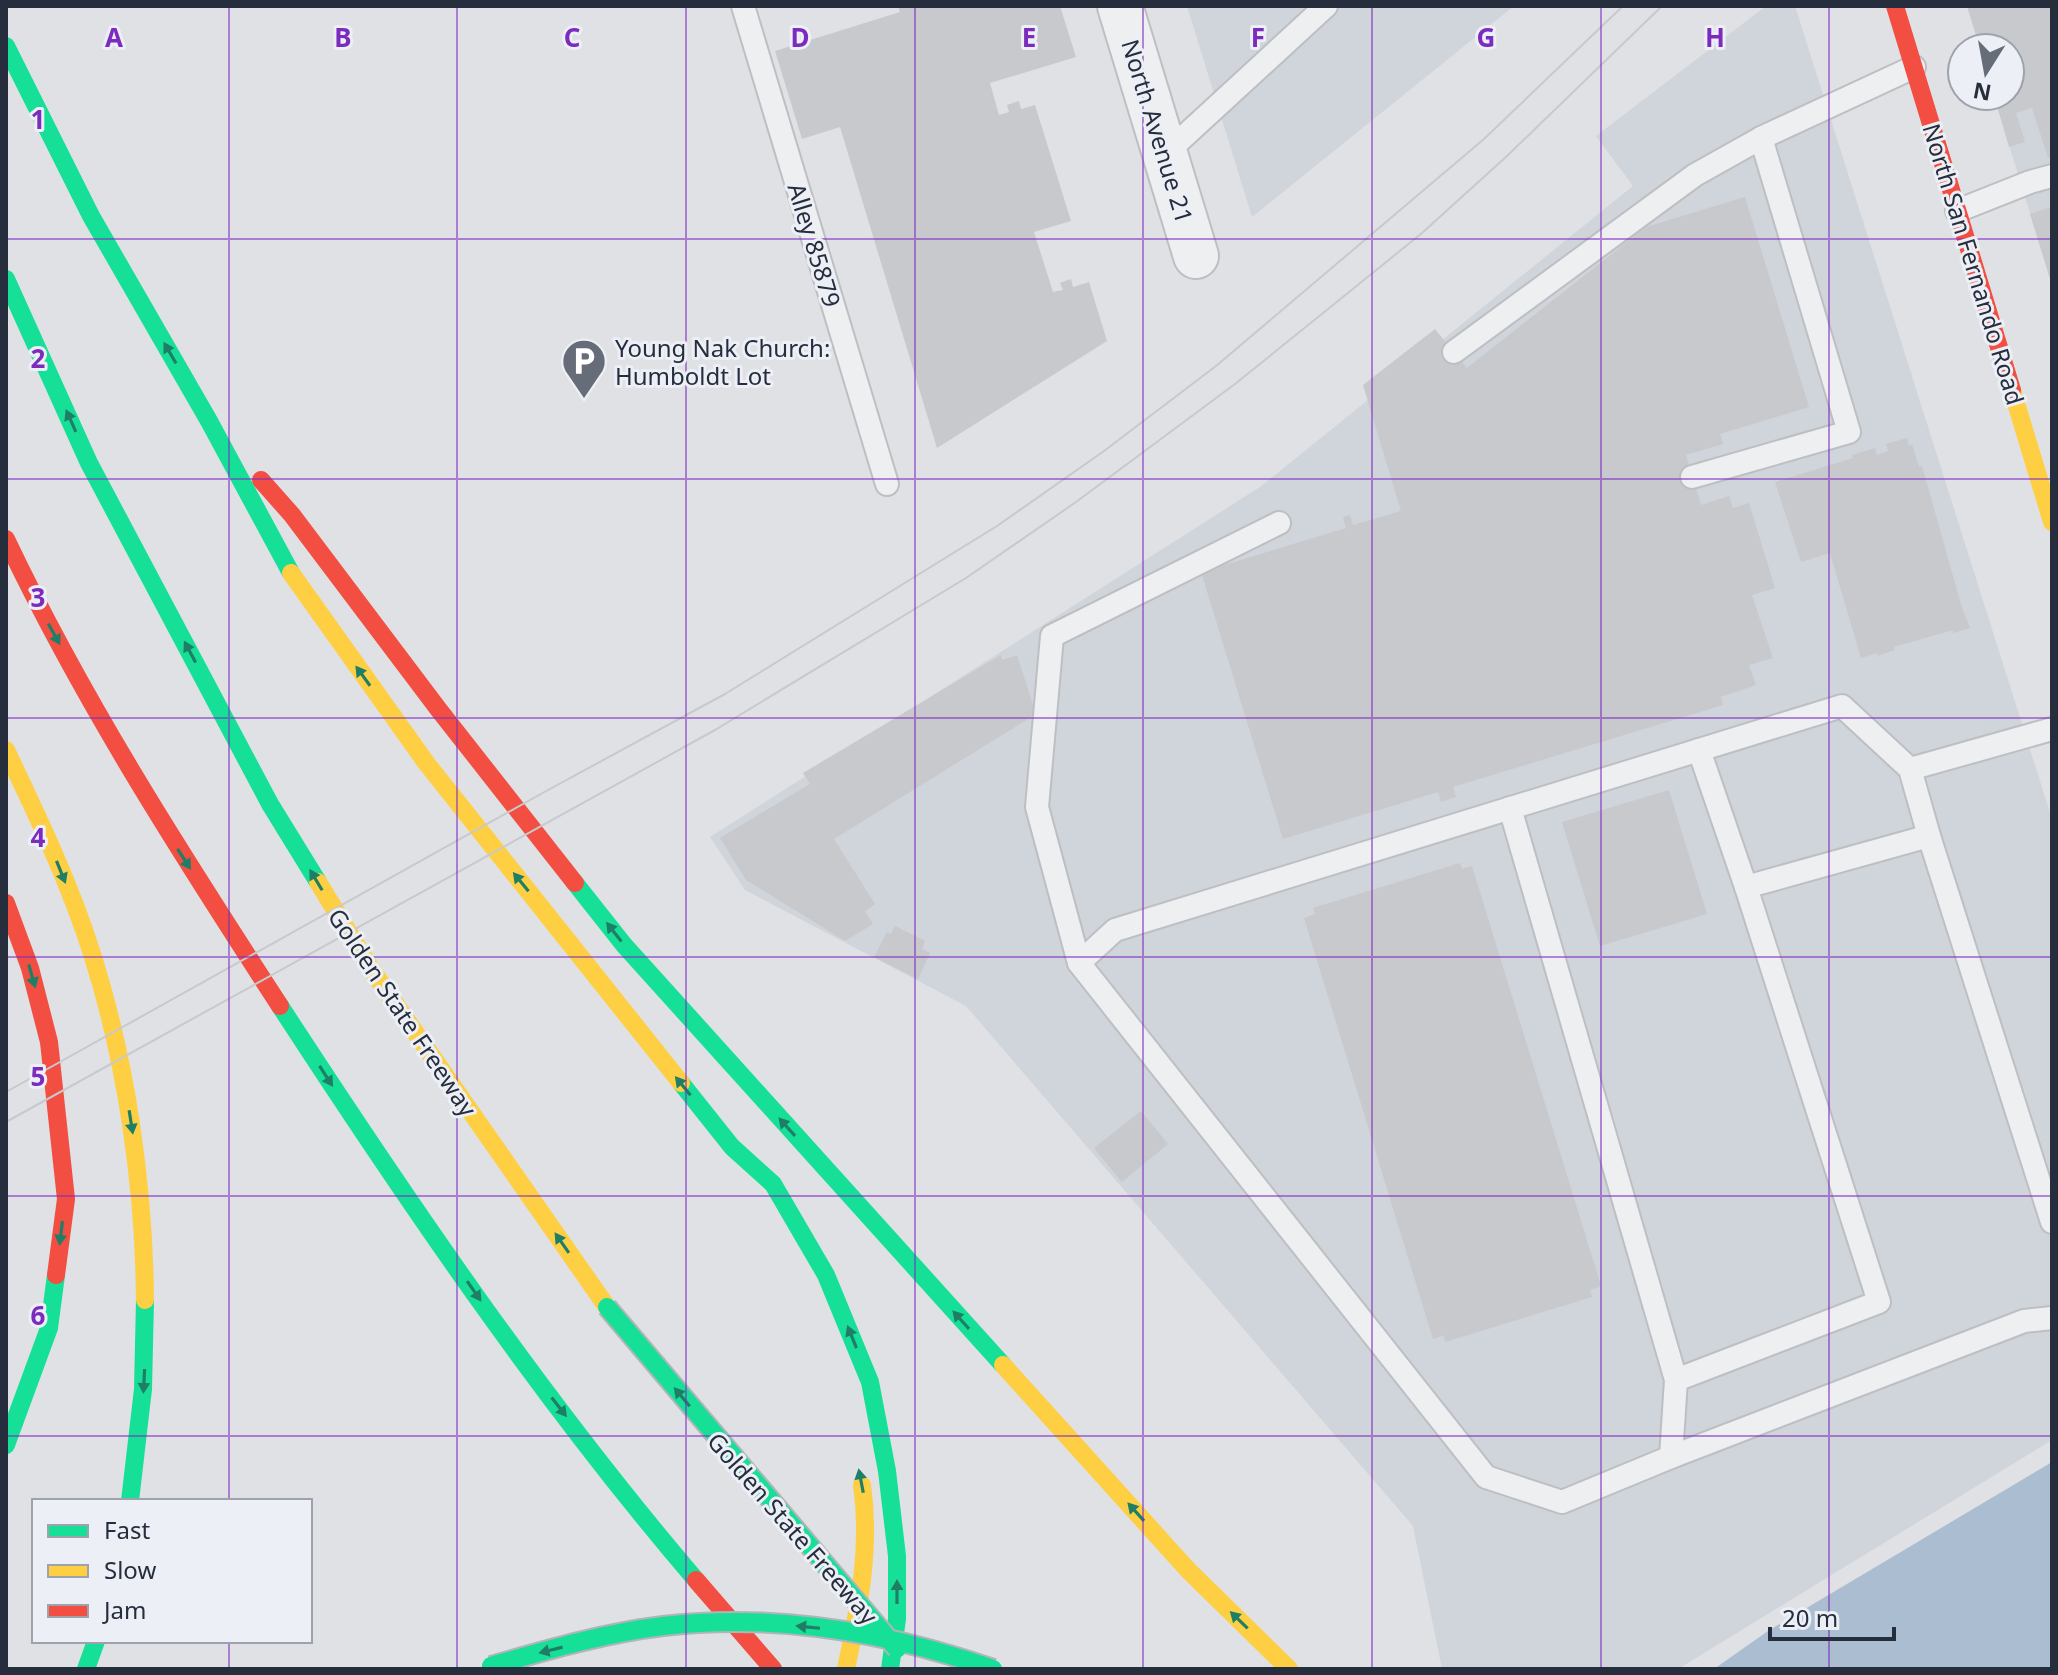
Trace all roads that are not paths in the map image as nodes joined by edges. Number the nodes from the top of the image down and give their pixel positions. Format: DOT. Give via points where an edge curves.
graph roads {
  1 [pos="743,6"];
  2 [pos="1120,6"];
  3 [pos="1326,6"];
  4 [pos="1895,6"];
  5 [pos="6,46"];
  6 [pos="1914,67"];
  7 [pos="1761,138"];
  8 [pos="1165,154"];
  9 [pos="2052,176"];
  10 [pos="1957,211"];
  11 [pos="1196,256"];
  12 [pos="6,279"];
  13 [pos="1454,352"];
  14 [pos="209,421"];
  15 [pos="1692,477"];
  16 [pos="887,484"];
  17 [pos="2052,522"];
  18 [pos="1279,523"];
  19 [pos="6,539"];
  20 [pos="2052,729"];
  21 [pos="6,750"];
  22 [pos="1699,750"];
  23 [pos="1910,769"];
  24 [pos="1510,808"];
  25 [pos="1929,836"];
  26 [pos="1746,887"];
  27 [pos="6,903"];
  28 [pos="1079,963"];
  29 [pos="732,1147"];
  30 [pos="745,1185"];
  31 [pos="2052,1222"];
  32 [pos="2052,1318"];
  33 [pos="1676,1380"];
  34 [pos="6,1445"];
  35 [pos="1671,1457"];
  36 [pos="858,1464"];
  37 [pos="130,1499"];
  38 [pos="95,1643"];
  39 [pos="488,1668"];
  40 [pos="86,1669"];
  41 [pos="773,1669"];
  42 [pos="846,1669"];
  43 [pos="890,1669"];
  44 [pos="914,1669"];
  45 [pos="993,1669"];
  46 [pos="1289,1669"];
  1 -- 16 [label="lane, Alley 85879"];
  2 -- 8 [label="street, North Avenue 21"];
  3 -- 8 [label="lane"];
  4 -- 6 [label="main road, North San Fernando Road"];
  14 -- 5 [label="main road, one-way" via="91,216"];
  6 -- 7 [label="lane"];
  6 -- 10 [label="main road, North San Fernando Road"];
  7 -- 13 [label="lane" via="1695,175"];
  7 -- 15 [label="lane" via="1849,432"];
  8 -- 11 [label="street, North Avenue 21"];
  9 -- 10 [label="lane"];
  10 -- 17 [label="main road, North San Fernando Road"];
  44 -- 12 [label="main road, Golden State Freeway, one-way, bridge" via="607,1307 371,969 270,804 89,463"];
  29 -- 14 [label="main road, one-way" via="427,764 292,576"];
  46 -- 14 [label="main road, one-way" via="1188,1570 624,945 292,515"];
  18 -- 28 [label="lane" via="1052,636 1037,807"];
  19 -- 41 [label="main road, one-way" via="159,820 340,1098 512,1345 657,1534"];
  20 -- 23 [label="lane"];
  21 -- 37 [label="main road, one-way" via="84,928 103,988 137,1158 147,1314"];
  22 -- 23 [label="lane" via="1842,706"];
  22 -- 24 [label="lane"];
  22 -- 26 [label="lane"];
  23 -- 25 [label="lane"];
  24 -- 28 [label="lane" via="1115,930"];
  24 -- 33 [label="lane"];
  25 -- 26 [label="lane"];
  25 -- 31 [label="lane"];
  26 -- 33 [label="lane" via="1879,1302"];
  27 -- 34 [label="main road, one-way" via="49,1042 66,1199 49,1328"];
  28 -- 35 [label="lane" via="1486,1477 1562,1502"];
  29 -- 30 [label="main road"];
  43 -- 29 [label="main road, one-way" via="897,1556 870,1382 826,1275 773,1184"];
  32 -- 35 [label="lane" via="2024,1321"];
  33 -- 35 [label="lane"];
  42 -- 36 [label="main road, one-way" via="864,1581 866,1506"];
  38 -- 40 [label="main road"];
  45 -- 39 [label="main road, one-way, bridge" via="907,1642 746,1623 664,1626"];
}
